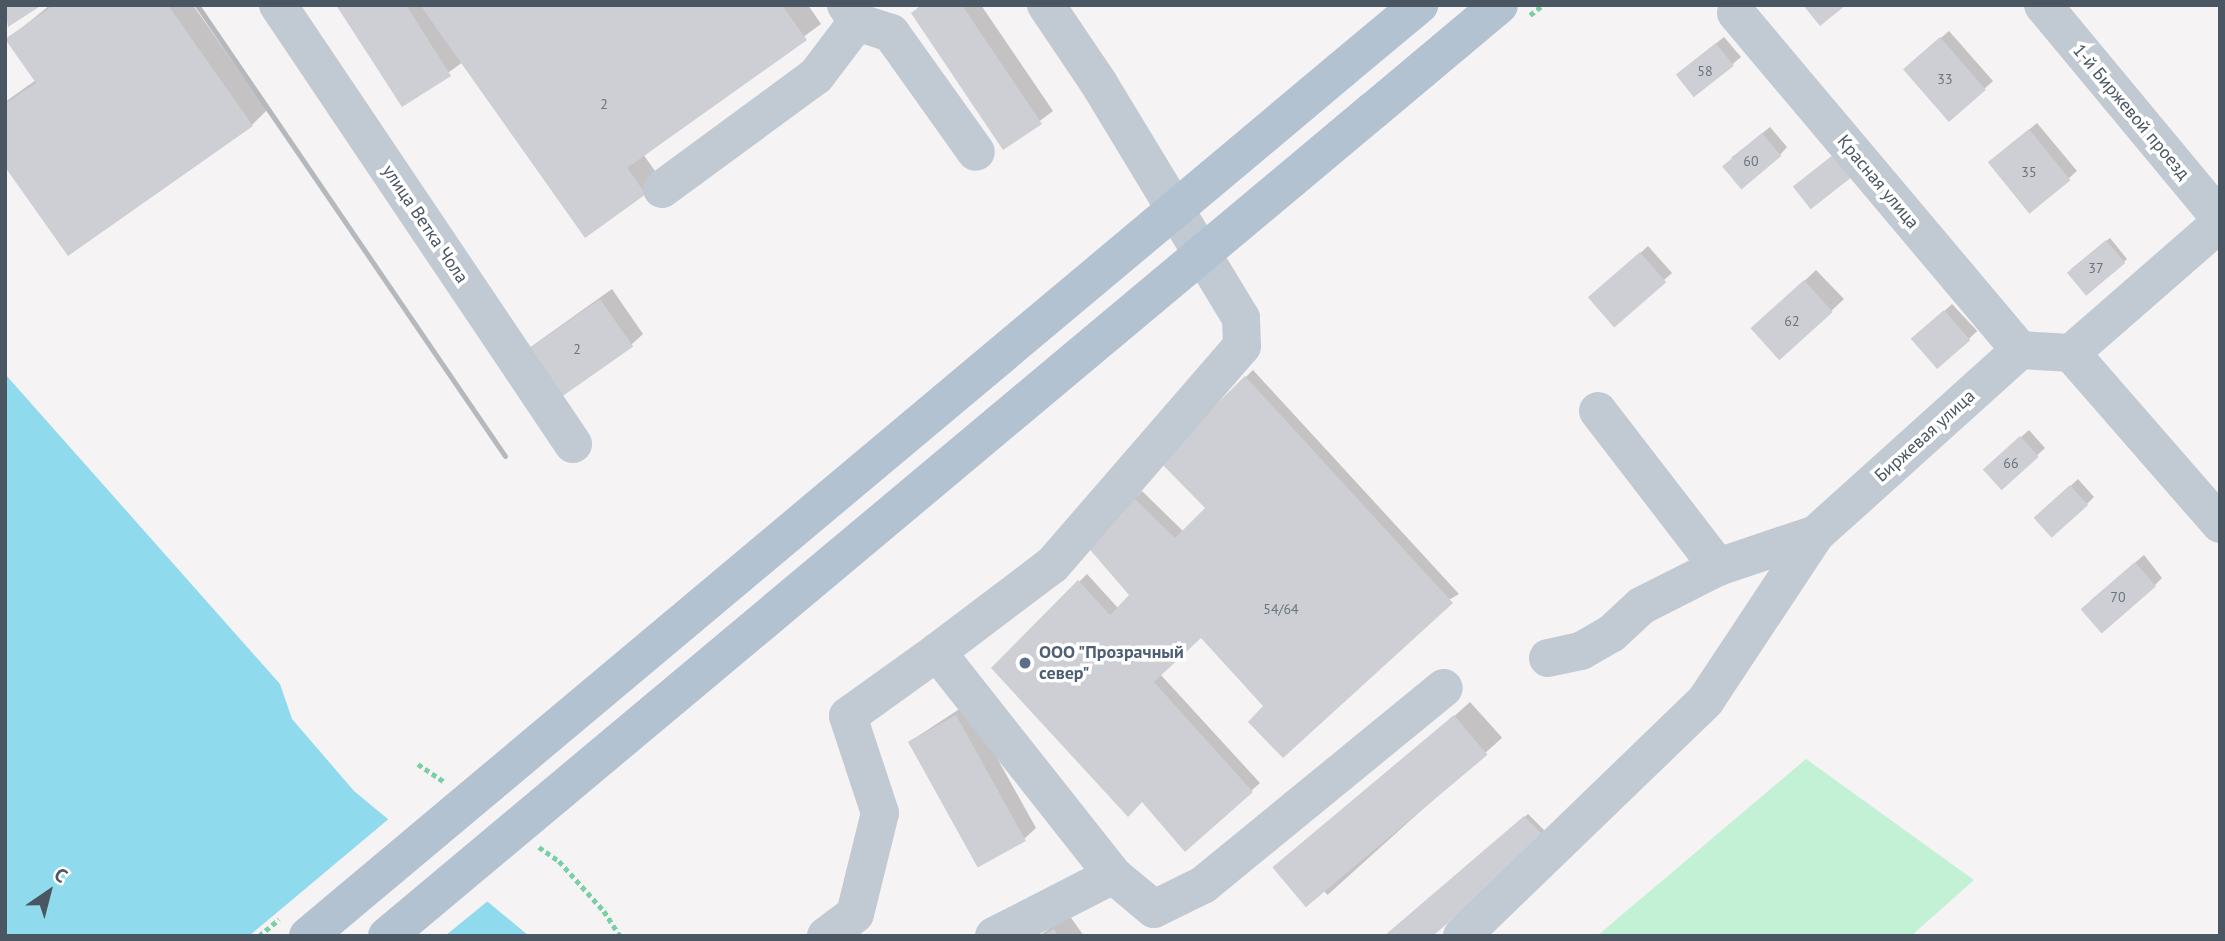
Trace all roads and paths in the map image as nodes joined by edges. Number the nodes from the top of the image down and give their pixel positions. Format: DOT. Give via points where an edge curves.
graph roads {
  1 [pos="278,5"];
  2 [pos="1046,5"];
  3 [pos="1419,5"];
  4 [pos="1499,5"];
  5 [pos="2043,5"];
  6 [pos="852,13"];
  7 [pos="1736,13"];
  8 [pos="976,152"];
  9 [pos="662,189"];
  10 [pos="2214,238"];
  11 [pos="2020,350"];
  12 [pos="2071,354"];
  13 [pos="1598,411"];
  14 [pos="573,443"];
  15 [pos="2220,524"];
  16 [pos="1816,534"];
  17 [pos="1718,567"];
  18 [pos="937,652"];
  19 [pos="1548,658"];
  20 [pos="1444,688"];
  21 [pos="1113,874"];
  22 [pos="308,936"];
  23 [pos="387,936"];
  24 [pos="826,936"];
  25 [pos="994,936"];
  26 [pos="1462,936"];
  1 -- 14 [label="street, улица Ветка Чола"];
  2 -- 18 [label="street" via="1241,318 1242,346 1052,565"];
  3 -- 22 [label="main road, bridge"];
  4 -- 23 [label="main road, bridge"];
  5 -- 10 [label="street, 1-й Биржевой проезд"];
  6 -- 8 [label="street" via="891,33"];
  6 -- 9 [label="street" via="816,76"];
  7 -- 11 [label="street, Красная улица"];
  10 -- 12 [label="street"];
  11 -- 12 [label="street"];
  11 -- 16 [label="street, Биржевая улица"];
  12 -- 15 [label="street"];
  13 -- 17 [label="street"];
  16 -- 17 [label="street, Биржевая улица"];
  16 -- 26 [label="street" via="1706,700"];
  17 -- 19 [label="street, Биржевая улица" via="1641,606 1611,634 1572,655"];
  18 -- 21 [label="street"];
  18 -- 24 [label="street" via="848,716 880,813 855,914"];
  20 -- 21 [label="street" via="1203,885 1154,909"];
  21 -- 25 [label="street"];
}
